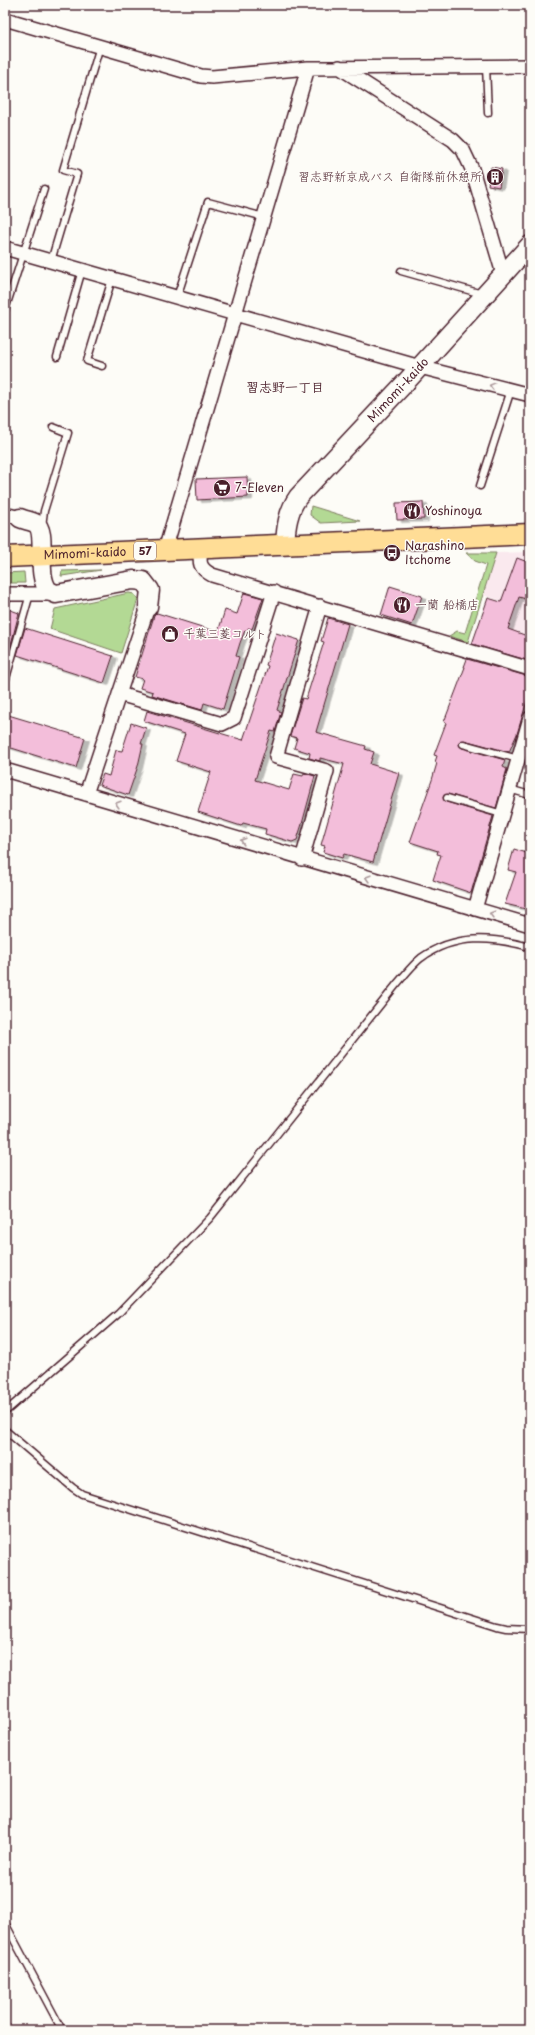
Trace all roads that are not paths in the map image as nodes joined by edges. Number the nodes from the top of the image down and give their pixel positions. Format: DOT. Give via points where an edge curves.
graph roads {
  1 [pos="5,19"];
  2 [pos="100,46"];
  3 [pos="486,66"];
  4 [pos="530,66"];
  5 [pos="339,67"];
  6 [pos="308,68"];
  7 [pos="488,112"];
  8 [pos="44,189"];
  9 [pos="264,217"];
  10 [pos="530,245"];
  11 [pos="5,248"];
  12 [pos="23,254"];
  13 [pos="51,261"];
  14 [pos="82,270"];
  15 [pos="401,271"];
  16 [pos="503,274"];
  17 [pos="112,279"];
  18 [pos="484,295"];
  19 [pos="176,297"];
  20 [pos="5,310"];
  21 [pos="235,314"];
  22 [pos="57,357"];
  23 [pos="102,366"];
  24 [pos="420,367"];
  25 [pos="511,390"];
  26 [pos="530,395"];
  27 [pos="53,427"];
  28 [pos="480,486"];
  29 [pos="12,516"];
  30 [pos="41,531"];
  31 [pos="530,534"];
  32 [pos="285,544"];
  33 [pos="200,549"];
  34 [pos="165,550"];
  35 [pos="40,556"];
  36 [pos="5,557"];
  37 [pos="274,592"];
  38 [pos="5,594"];
  39 [pos="30,594"];
  40 [pos="56,594"];
  41 [pos="320,606"];
  42 [pos="148,607"];
  43 [pos="530,669"];
  44 [pos="5,682"];
  45 [pos="119,694"];
  46 [pos="530,718"];
  47 [pos="463,744"];
  48 [pos="518,760"];
  49 [pos="5,770"];
  50 [pos="509,789"];
  51 [pos="86,794"];
  52 [pos="530,795"];
  53 [pos="447,798"];
  54 [pos="502,814"];
  55 [pos="302,859"];
  56 [pos="475,909"];
  57 [pos="530,925"];
  58 [pos="530,947"];
  59 [pos="5,1412"];
  60 [pos="5,1430"];
  61 [pos="530,1629"];
  62 [pos="5,1923"];
  63 [pos="62,2030"];
  1 -- 2 [label="street"];
  2 -- 6 [label="street" via="202,76"];
  2 -- 13 [label="lane" via="63,170 77,174"];
  3 -- 4 [label="street"];
  3 -- 5 [label="street"];
  3 -- 7 [label="lane"];
  5 -- 6 [label="street"];
  5 -- 16 [label="street" via="453,140 463,150 472,169"];
  6 -- 9 [label="street"];
  8 -- 12 [label="lane"];
  9 -- 19 [label="lane" via="208,202"];
  9 -- 21 [label="street"];
  10 -- 16 [label="street, Mimomi-kaido"];
  11 -- 12 [label="street"];
  12 -- 13 [label="street"];
  12 -- 20 [label="lane"];
  13 -- 14 [label="street"];
  14 -- 17 [label="street"];
  14 -- 22 [label="lane"];
  15 -- 18 [label="lane"];
  16 -- 18 [label="street, Mimomi-kaido"];
  17 -- 19 [label="street"];
  17 -- 23 [label="lane" via="87,361"];
  18 -- 24 [label="street, Mimomi-kaido"];
  19 -- 21 [label="street"];
  21 -- 24 [label="street"];
  21 -- 34 [label="street"];
  25 -- 24 [label="street, one-way"];
  24 -- 32 [label="street, Mimomi-kaido" via="298,497 286,524"];
  25 -- 26 [label="street"];
  25 -- 28 [label="lane"];
  27 -- 30 [label="lane" via="68,433 44,511"];
  29 -- 30 [label="street" via="35,523"];
  30 -- 35 [label="street"];
  31 -- 32 [label="main road, Mimomi-kaido / 57"];
  32 -- 33 [label="main road, Mimomi-kaido / 57"];
  33 -- 34 [label="main road, Mimomi-kaido / 57"];
  33 -- 37 [label="street" via="199,563 204,571"];
  34 -- 35 [label="main road, Mimomi-kaido / 57"];
  35 -- 36 [label="main road, Mimomi-kaido / 57"];
  35 -- 40 [label="street" via="45,587"];
  37 -- 41 [label="street"];
  37 -- 45 [label="street" via="234,718 222,724"];
  38 -- 39 [label="street"];
  39 -- 40 [label="street"];
  39 -- 44 [label="lane"];
  40 -- 42 [label="street" via="133,580 143,581 150,590"];
  41 -- 43 [label="street"];
  41 -- 55 [label="street" via="276,757 327,771"];
  42 -- 45 [label="street"];
  45 -- 51 [label="street"];
  46 -- 48 [label="street"];
  47 -- 48 [label="lane"];
  48 -- 50 [label="street"];
  49 -- 51 [label="street"];
  50 -- 52 [label="lane"];
  50 -- 54 [label="street"];
  55 -- 51 [label="street, one-way"];
  53 -- 54 [label="lane"];
  54 -- 56 [label="street"];
  56 -- 55 [label="street, one-way"];
  57 -- 56 [label="street, one-way"];
  58 -- 59 [label="lane" via="484,938 442,947 421,958 396,985 210,1218 118,1314"];
  60 -- 61 [label="lane" via="82,1494 497,1626"];
  62 -- 63 [label="lane"];
}
